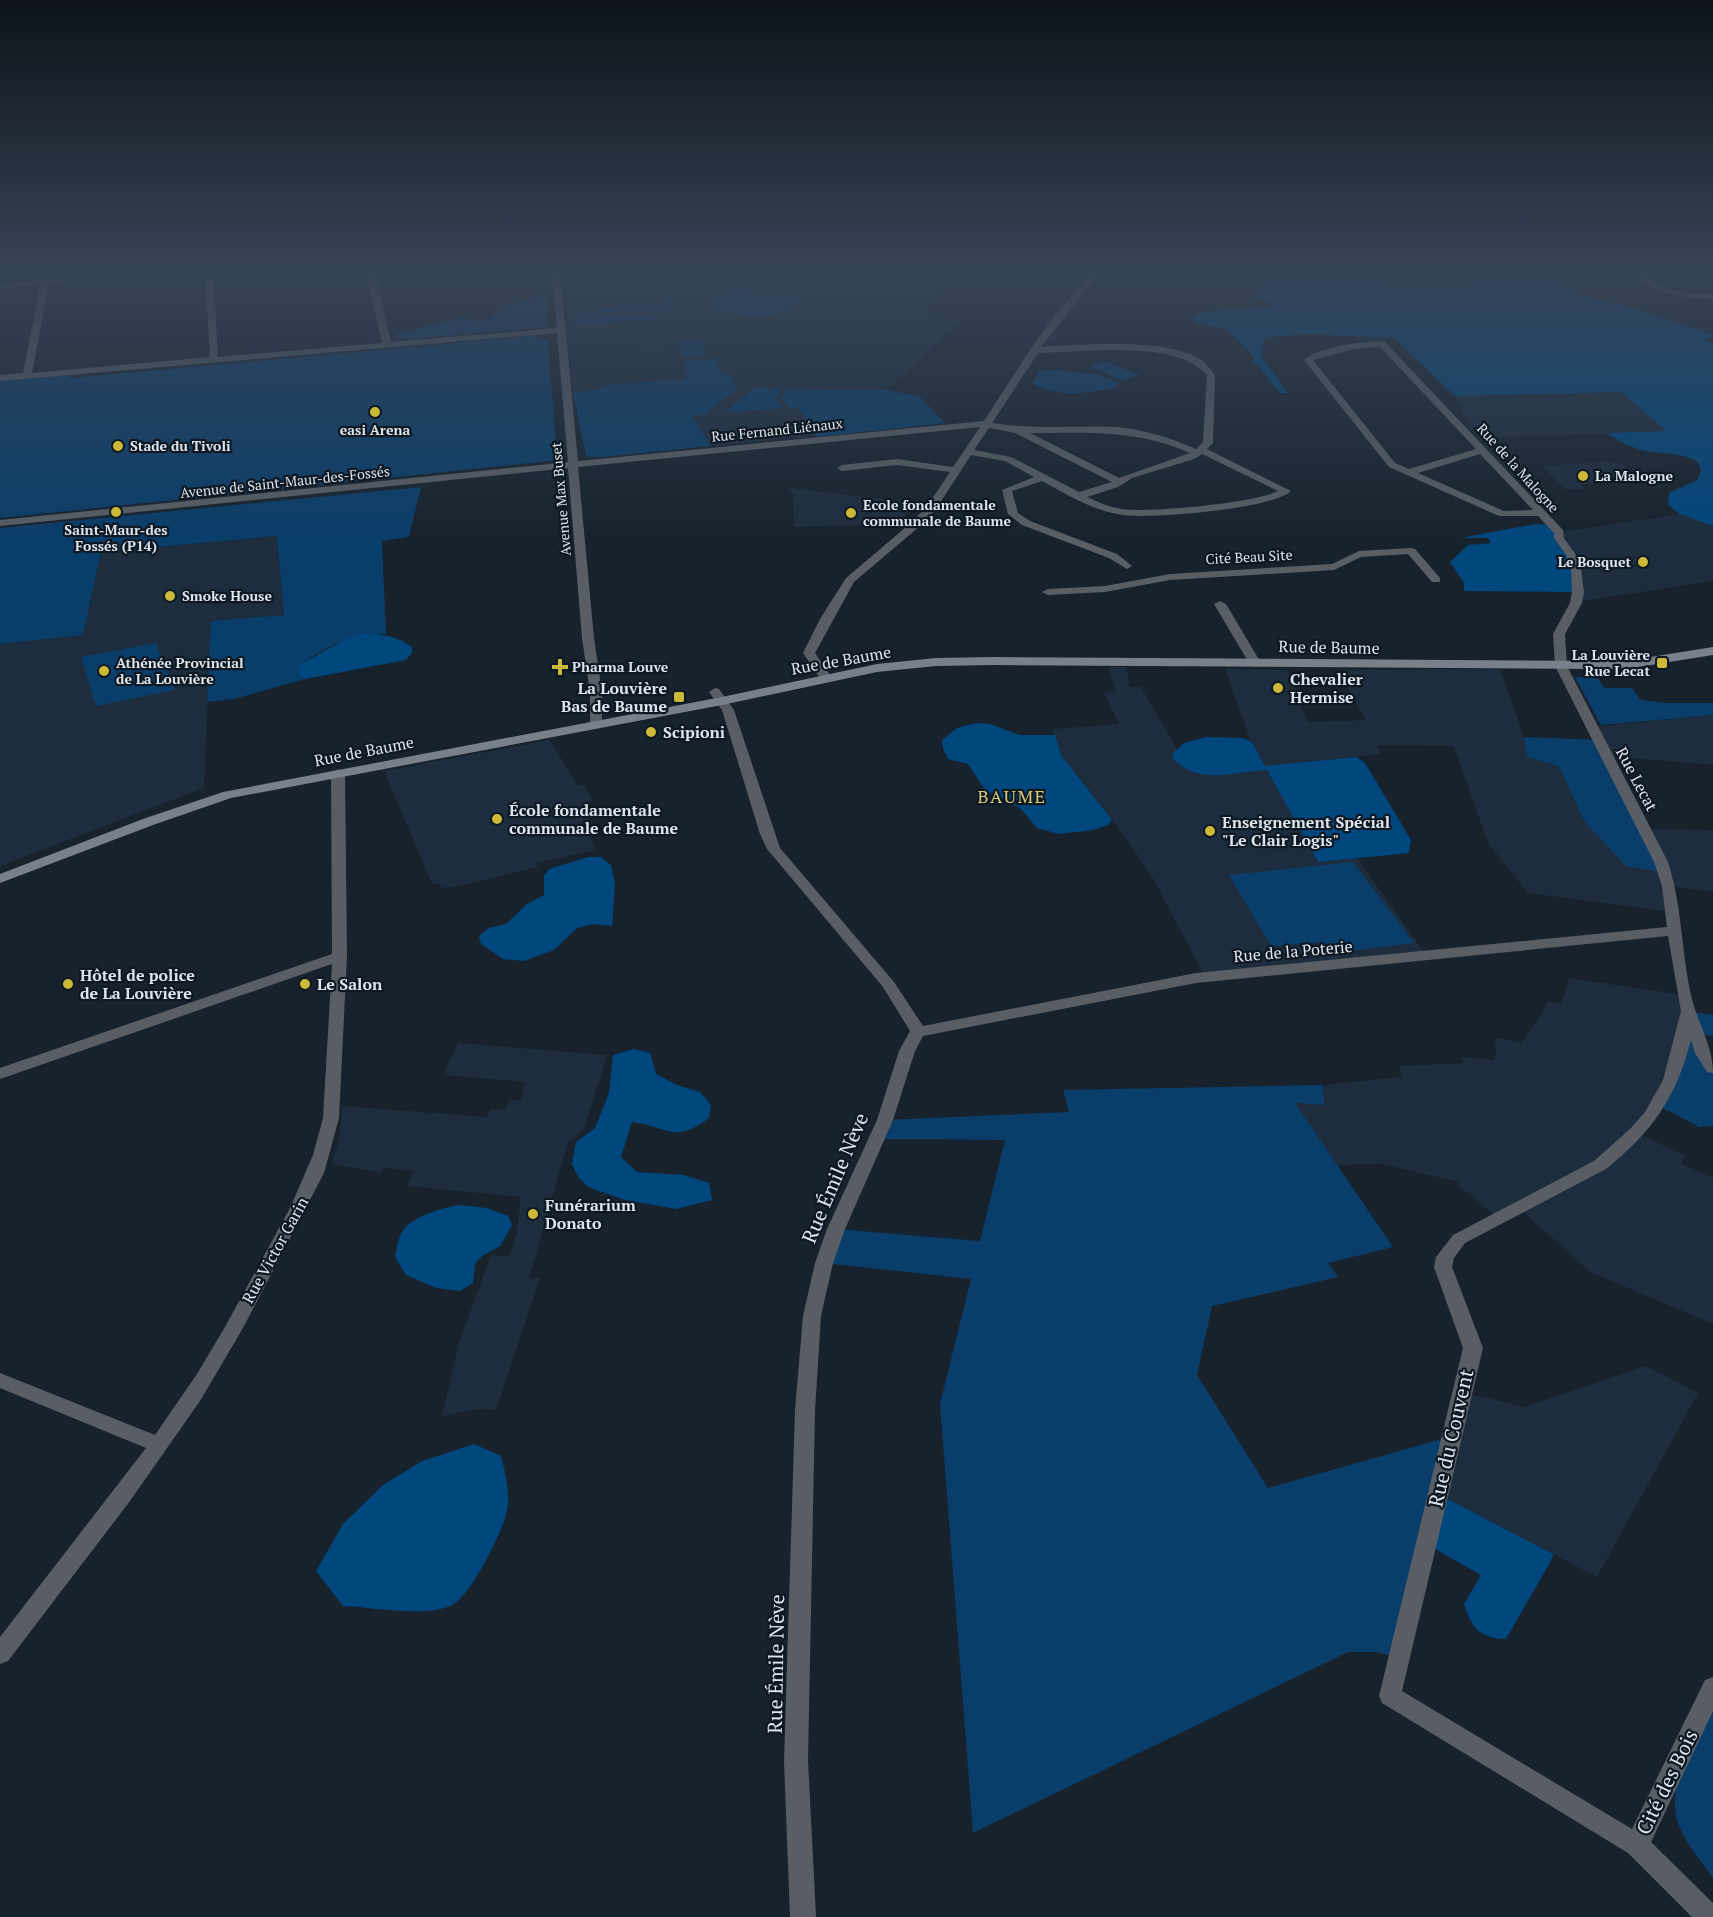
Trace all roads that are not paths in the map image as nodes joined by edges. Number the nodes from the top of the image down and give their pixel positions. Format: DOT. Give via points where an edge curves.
graph roads {
  1 [pos="30,359"];
  2 [pos="220,359"];
  3 [pos="563,359"];
  4 [pos="1029,359"];
  5 [pos="1186,359"];
  6 [pos="1309,359"];
  7 [pos="1397,359"];
  8 [pos="214,360"];
  9 [pos="27,376"];
  10 [pos="0,378"];
  11 [pos="984,424"];
  12 [pos="1016,430"];
  13 [pos="1484,450"];
  14 [pos="968,452"];
  15 [pos="1199,452"];
  16 [pos="573,466"];
  17 [pos="842,468"];
  18 [pos="955,470"];
  19 [pos="1409,472"];
  20 [pos="1043,477"];
  21 [pos="1120,482"];
  22 [pos="1078,496"];
  23 [pos="1539,513"];
  24 [pos="0,523"];
  25 [pos="1127,566"];
  26 [pos="1170,577"];
  27 [pos="1436,580"];
  28 [pos="1125,585"];
  29 [pos="1048,592"];
  30 [pos="1220,604"];
  31 [pos="1713,642"];
  32 [pos="1713,651"];
  33 [pos="1252,659"];
  34 [pos="1561,662"];
  35 [pos="824,674"];
  36 [pos="719,696"];
  37 [pos="596,720"];
  38 [pos="338,773"];
  39 [pos="0,869"];
  40 [pos="0,879"];
  41 [pos="1673,912"];
  42 [pos="1675,931"];
  43 [pos="340,956"];
  44 [pos="1688,1012"];
  45 [pos="918,1031"];
  46 [pos="1713,1068"];
  47 [pos="0,1074"];
  48 [pos="0,1380"];
  49 [pos="159,1445"];
  50 [pos="0,1654"];
  51 [pos="1713,1688"];
  52 [pos="1637,1845"];
  53 [pos="803,1917"];
  54 [pos="1710,1917"];
  1 -- 9 [label="street"];
  2 -- 8 [label="street"];
  3 -- 16 [label="street, Avenue Max Buset"];
  4 -- 11 [label="street"];
  5 -- 15 [label="street" via="1201,364 1211,375 1208,441"];
  6 -- 19 [label="street, Rue de la Malogne" via="1392,465"];
  7 -- 13 [label="street, Rue de la Malogne"];
  8 -- 9 [label="street"];
  9 -- 10 [label="street"];
  11 -- 12 [label="street"];
  11 -- 14 [label="street"];
  11 -- 16 [label="street, Rue Fernand Liénaux"];
  12 -- 15 [label="street" via="1118,430 1170,441"];
  12 -- 21 [label="street"];
  13 -- 19 [label="street"];
  13 -- 23 [label="street, Rue de la Malogne"];
  14 -- 18 [label="street"];
  14 -- 20 [label="street" via="1008,459"];
  15 -- 21 [label="street"];
  15 -- 22 [label="street" via="1286,491 1273,498 1231,505 1138,513 1103,508"];
  16 -- 24 [label="street, Avenue de Saint-Maur-des-Fossés"];
  16 -- 37 [label="street, Avenue Max Buset"];
  17 -- 18 [label="street" via="897,462"];
  18 -- 35 [label="street" via="932,507 916,524 850,580 809,653"];
  19 -- 23 [label="street" via="1503,514"];
  20 -- 22 [label="street"];
  20 -- 25 [label="street" via="1007,490 1013,514 1026,523 1113,556"];
  21 -- 22 [label="street"];
  23 -- 34 [label="street, Rue de la Malogne" via="1559,532 1576,569 1578,597 1559,634"];
  25 -- 26 [label="street" via="1152,576"];
  25 -- 28 [label="street" via="1131,576"];
  26 -- 27 [label="street, Cité Beau Site" via="1334,567 1359,554 1411,551"];
  26 -- 28 [label="street, Cité Beau Site"];
  28 -- 29 [label="street, Cité Beau Site"];
  30 -- 33 [label="street"];
  31 -- 34 [label="main road, Rue de Baume" via="1627,657"];
  32 -- 34 [label="main road, Rue de Baume" via="1638,663"];
  33 -- 34 [label="main road, Rue de Baume"];
  33 -- 35 [label="main road, Rue de Baume" via="961,661"];
  34 -- 41 [label="street, Rue Lecat" via="1658,854"];
  35 -- 36 [label="main road, Rue de Baume"];
  36 -- 37 [label="main road, Rue de Baume"];
  36 -- 45 [label="street" via="774,849 889,985"];
  37 -- 38 [label="main road, Rue de Baume"];
  37 -- 39 [label="main road, Rue de Baume" via="214,792"];
  38 -- 40 [label="main road, Rue de Baume" via="210,800"];
  38 -- 43 [label="street, Rue Victor Garin"];
  41 -- 42 [label="street, Rue du Couvent"];
  42 -- 44 [label="street, Rue du Couvent"];
  42 -- 45 [label="street, Rue de la Poterie" via="1196,978"];
  43 -- 47 [label="street"];
  43 -- 49 [label="street, Rue Victor Garin" via="331,1118 320,1165 260,1280 199,1386"];
  44 -- 46 [label="street, Rue du Couvent" via="1703,1053"];
  44 -- 52 [label="street, Rue du Couvent" via="1681,1053 1669,1089 1620,1150 1600,1165 1459,1239 1445,1257 1443,1267 1473,1348 1390,1696"];
  45 -- 53 [label="street, Rue Émile Nève" via="907,1051 885,1120 836,1229 812,1316 805,1410 796,1761"];
  48 -- 49 [label="street"];
  49 -- 50 [label="street, Rue Victor Garin"];
  51 -- 52 [label="street, Cité des Bois"];
  52 -- 54 [label="street"];
}
